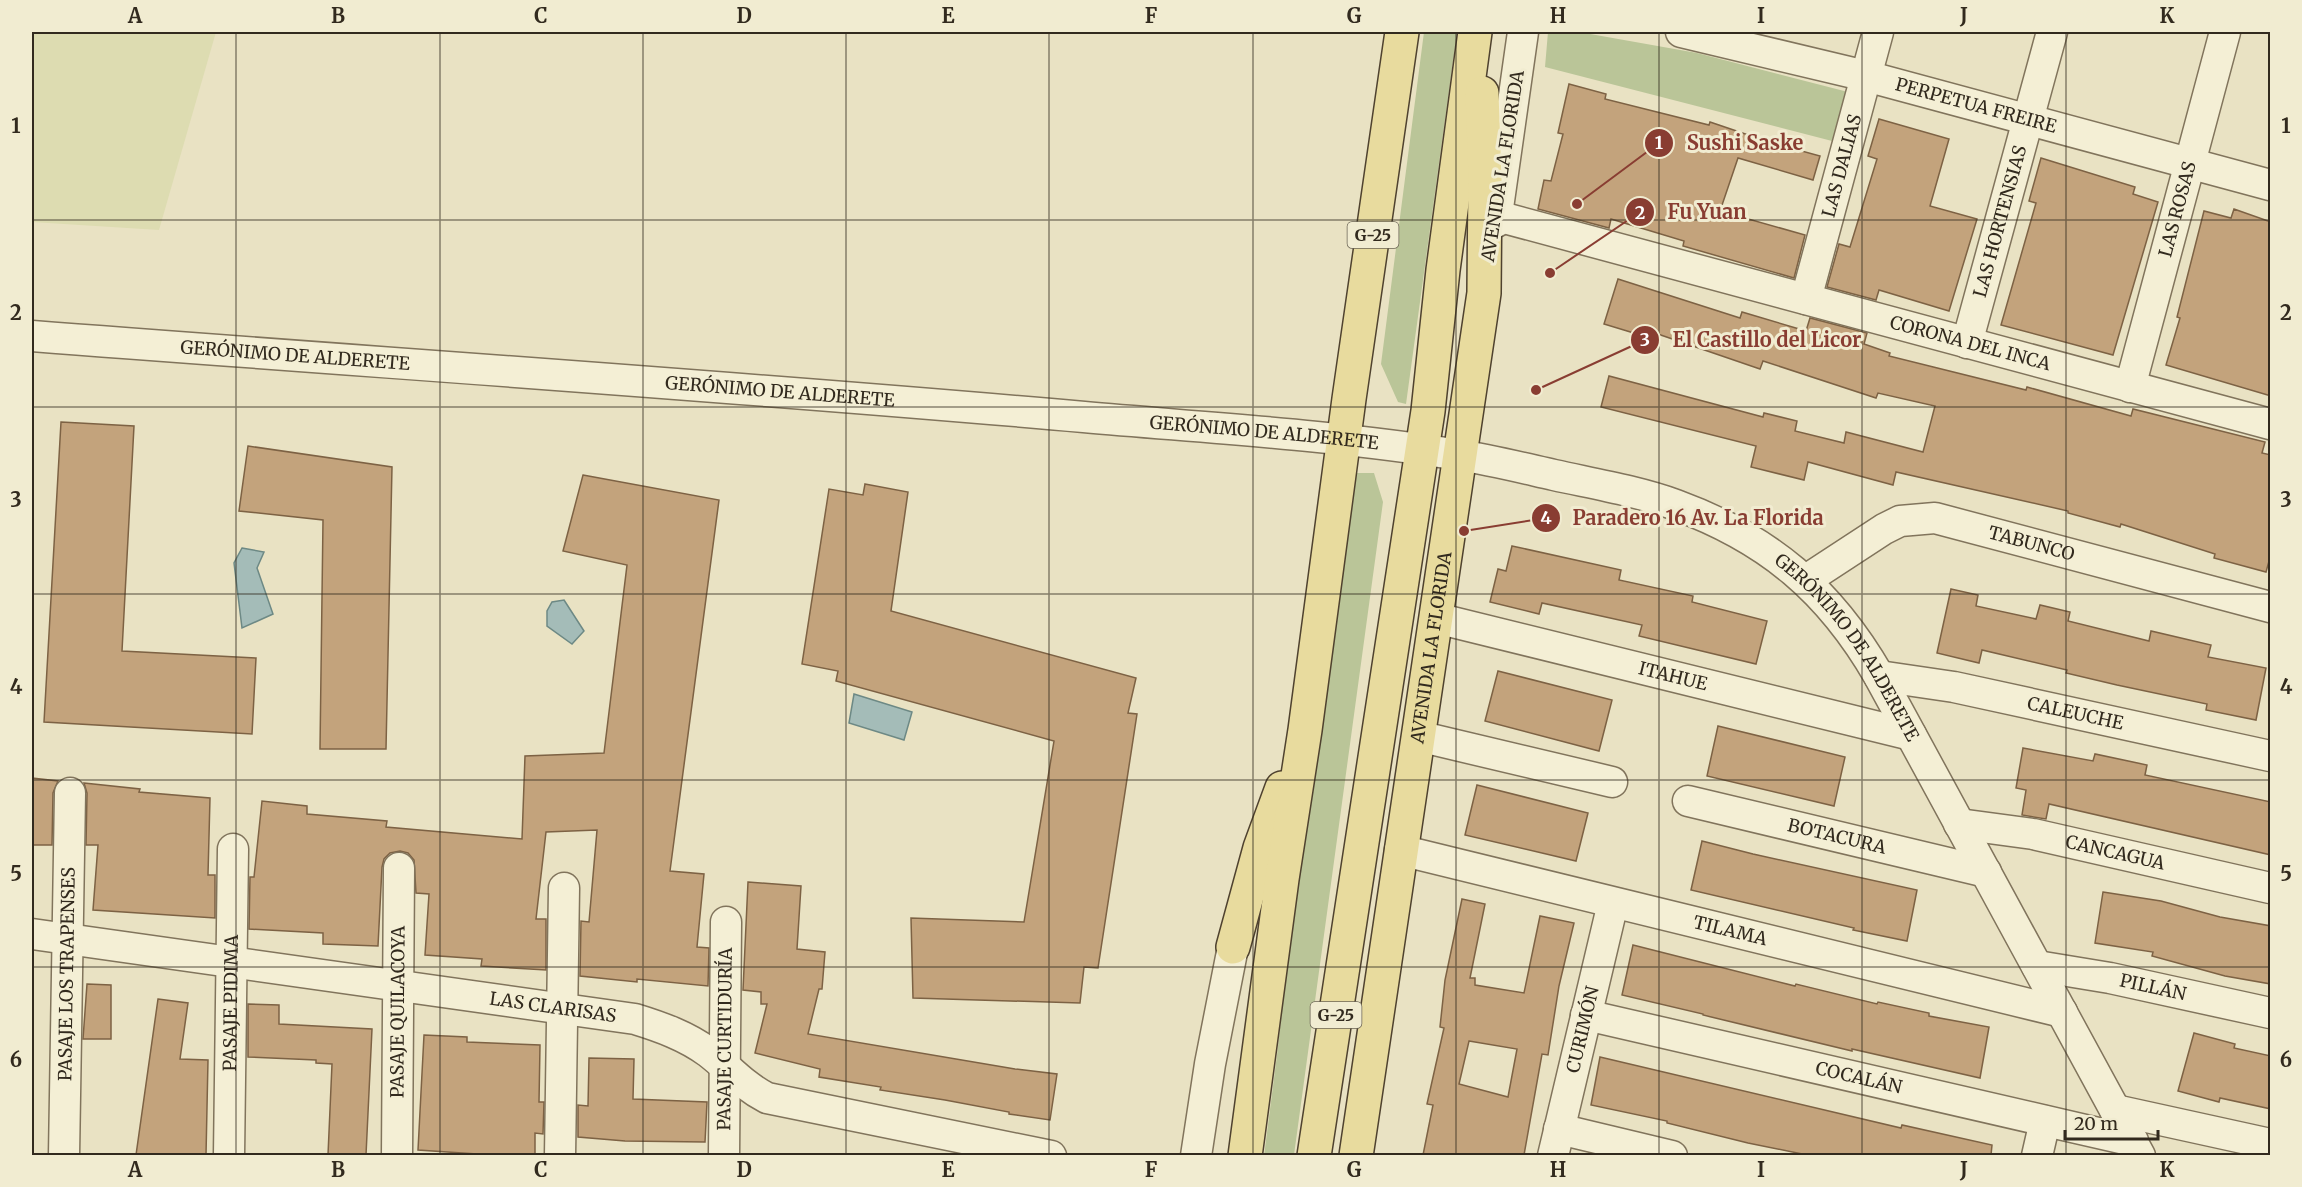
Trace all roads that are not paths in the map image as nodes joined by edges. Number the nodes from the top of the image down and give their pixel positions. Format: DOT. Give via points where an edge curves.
graph roads {
  1 [pos="1402,32"];
  2 [pos="1477,32"];
  3 [pos="1523,32"];
  4 [pos="1681,32"];
  5 [pos="1878,32"];
  6 [pos="2052,32"];
  7 [pos="2225,32"];
  8 [pos="1866,76"];
  9 [pos="2028,120"];
  10 [pos="2190,163"];
  11 [pos="2271,185"];
  12 [pos="1497,216"];
  13 [pos="1484,293"];
  14 [pos="1806,299"];
  15 [pos="32,336"];
  16 [pos="1967,343"];
  17 [pos="2130,387"];
  18 [pos="2271,424"];
  19 [pos="1343,439"];
  20 [pos="1422,450"];
  21 [pos="1460,455"];
  22 [pos="1806,580"];
  23 [pos="2271,607"];
  24 [pos="1436,618"];
  25 [pos="1879,676"];
  26 [pos="1305,730"];
  27 [pos="1911,735"];
  28 [pos="1418,736"];
  29 [pos="2271,756"];
  30 [pos="1612,782"];
  31 [pos="70,794"];
  32 [pos="1688,801"];
  33 [pos="1959,824"];
  34 [pos="233,849"];
  35 [pos="1400,850"];
  36 [pos="399,868"];
  37 [pos="1986,872"];
  38 [pos="564,888"];
  39 [pos="2271,888"];
  40 [pos="1613,903"];
  41 [pos="726,922"];
  42 [pos="32,934"];
  43 [pos="68,939"];
  44 [pos="1233,947"];
  45 [pos="1345,956"];
  46 [pos="232,962"];
  47 [pos="2037,966"];
  48 [pos="398,986"];
  49 [pos="562,1009"];
  50 [pos="2062,1012"];
  51 [pos="2271,1013"];
  52 [pos="1586,1016"];
  53 [pos="725,1067"];
  54 [pos="2115,1110"];
  55 [pos="2044,1121"];
  56 [pos="1556,1142"];
  57 [pos="2271,1144"];
  58 [pos="2137,1148"];
  59 [pos="1037,1154"];
  60 [pos="64,1155"];
  61 [pos="229,1155"];
  62 [pos="397,1155"];
  63 [pos="560,1155"];
  64 [pos="724,1155"];
  65 [pos="1196,1155"];
  66 [pos="1245,1155"];
  67 [pos="1314,1155"];
  68 [pos="1356,1155"];
  69 [pos="1672,1155"];
  70 [pos="2037,1155"];
  1 -- 19 [label="main road, G-25"];
  2 -- 13 [label="main road" via="1485,179"];
  2 -- 20 [label="main road, G-25"];
  3 -- 12 [label="street, AVENIDA LA FLORIDA"];
  4 -- 8 [label="street, PERPETUA FREIRE"];
  5 -- 8 [label="street, LAS DALIAS"];
  6 -- 9 [label="street, LAS HORTENSIAS"];
  7 -- 10 [label="street, LAS ROSAS"];
  8 -- 9 [label="street, PERPETUA FREIRE"];
  8 -- 14 [label="street, LAS DALIAS"];
  9 -- 10 [label="street, PERPETUA FREIRE"];
  9 -- 16 [label="street, LAS HORTENSIAS"];
  10 -- 11 [label="street, PERPETUA FREIRE"];
  10 -- 17 [label="street, LAS ROSAS"];
  12 -- 13 [label="street, AVENIDA LA FLORIDA"];
  12 -- 14 [label="street, CORONA DEL INCA"];
  13 -- 21 [label="main road, AVENIDA LA FLORIDA"];
  14 -- 16 [label="street, CORONA DEL INCA"];
  15 -- 19 [label="street, GERÓNIMO DE ALDERETE" via="946,404"];
  16 -- 17 [label="street, CORONA DEL INCA"];
  17 -- 18 [label="street, CORONA DEL INCA"];
  19 -- 20 [label="street, GERÓNIMO DE ALDERETE"];
  19 -- 26 [label="main road, G-25"];
  20 -- 21 [label="street, GERÓNIMO DE ALDERETE"];
  20 -- 45 [label="main road, G-25"];
  21 -- 22 [label="street, GERÓNIMO DE ALDERETE" via="1642,494 1677,506 1745,537"];
  21 -- 24 [label="main road, AVENIDA LA FLORIDA"];
  22 -- 23 [label="street, TABUNCO" via="1892,525 1935,518"];
  22 -- 25 [label="street, GERÓNIMO DE ALDERETE" via="1846,625"];
  24 -- 27 [label="street, ITAHUE"];
  24 -- 28 [label="main road, AVENIDA LA FLORIDA"];
  25 -- 27 [label="street, GERÓNIMO DE ALDERETE"];
  25 -- 29 [label="street, CALEUCHE" via="1954,687"];
  26 -- 44 [label="main road" via="1260,848"];
  26 -- 66 [label="main road, G-25"];
  27 -- 33 [label="street, GERÓNIMO DE ALDERETE"];
  28 -- 30 [label="street"];
  28 -- 35 [label="main road, AVENIDA LA FLORIDA"];
  28 -- 45 [label="main road"];
  31 -- 43 [label="street, PASAJE LOS TRAPENSES"];
  32 -- 37 [label="street, BOTACURA"];
  33 -- 37 [label="street, GERÓNIMO DE ALDERETE"];
  33 -- 39 [label="street, CANCAGUA" via="2033,834"];
  34 -- 46 [label="street, PASAJE PIDIMA"];
  35 -- 40 [label="street, TILAMA"];
  35 -- 68 [label="main road, AVENIDA LA FLORIDA"];
  36 -- 48 [label="street, PASAJE QUILACOYA"];
  37 -- 47 [label="street, GERÓNIMO DE ALDERETE"];
  38 -- 49 [label="street"];
  40 -- 50 [label="street, TILAMA"];
  40 -- 52 [label="street, CURIMÓN"];
  41 -- 53 [label="street, PASAJE CURTIDURÍA"];
  42 -- 43 [label="street, LAS CLARISAS"];
  43 -- 46 [label="street, LAS CLARISAS"];
  43 -- 60 [label="street, PASAJE LOS TRAPENSES"];
  44 -- 65 [label="street"];
  45 -- 67 [label="main road, G-25"];
  46 -- 48 [label="street, LAS CLARISAS"];
  46 -- 61 [label="street, PASAJE PIDIMA"];
  47 -- 50 [label="street, GERÓNIMO DE ALDERETE"];
  47 -- 51 [label="street, PILLÁN"];
  48 -- 49 [label="street, LAS CLARISAS"];
  48 -- 62 [label="street, PASAJE QUILACOYA"];
  49 -- 53 [label="street, LAS CLARISAS" via="635,1019 657,1026 693,1042"];
  49 -- 63 [label="street"];
  50 -- 54 [label="street, GERÓNIMO DE ALDERETE"];
  52 -- 55 [label="street, COCALÁN"];
  52 -- 56 [label="street, CURIMÓN"];
  53 -- 59 [label="street, LAS CLARISAS" via="767,1098"];
  53 -- 64 [label="street, PASAJE CURTIDURÍA"];
  54 -- 57 [label="street"];
  54 -- 58 [label="street, GERÓNIMO DE ALDERETE"];
  55 -- 58 [label="street, COCALÁN"];
  55 -- 70 [label="street"];
  56 -- 69 [label="street"];
}
